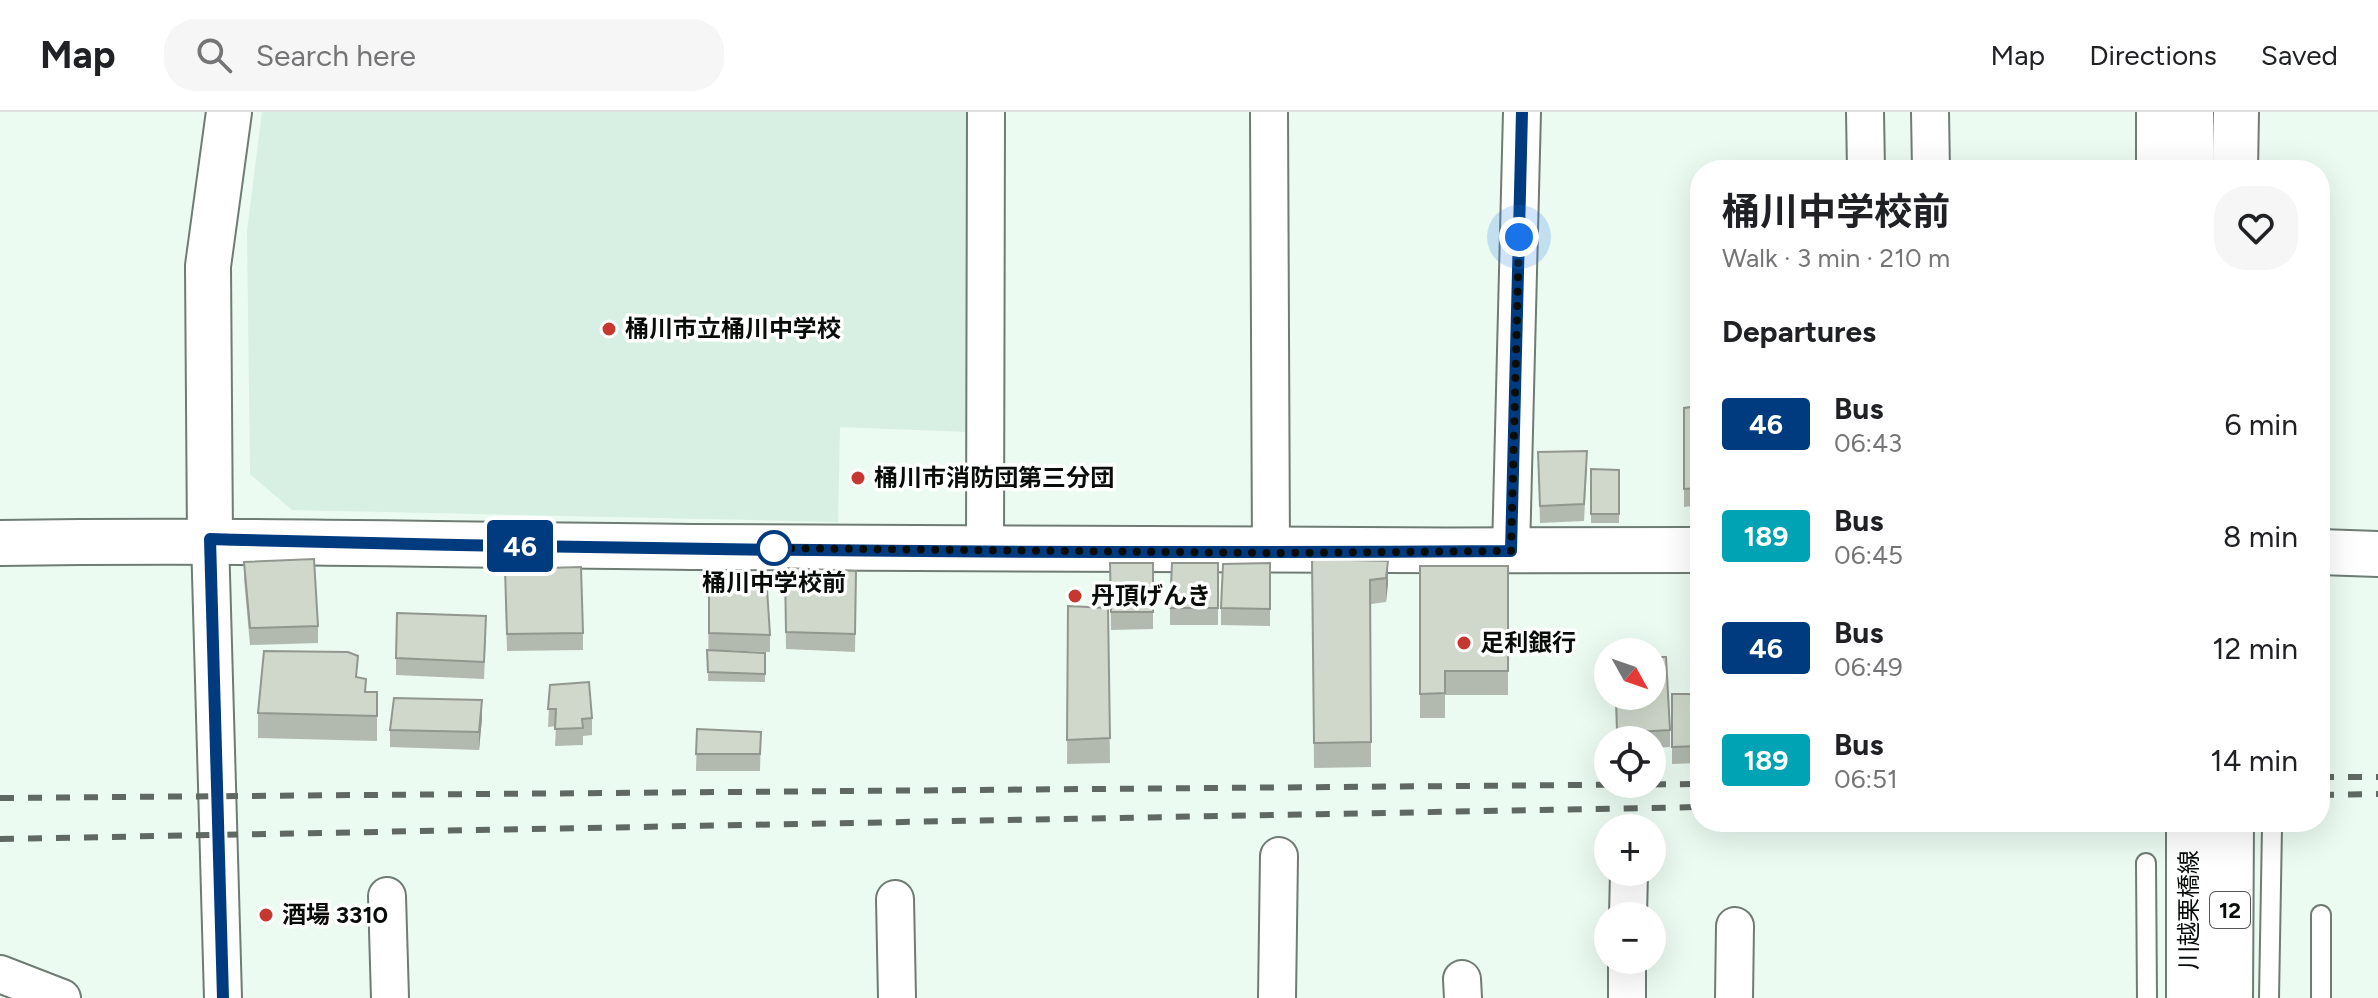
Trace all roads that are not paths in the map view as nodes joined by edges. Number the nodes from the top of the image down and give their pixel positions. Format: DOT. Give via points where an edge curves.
graph roads {
  1 [pos="229,112"];
  2 [pos="986,112"];
  3 [pos="1269,112"];
  4 [pos="1522,112"];
  5 [pos="1865,112"];
  6 [pos="1930,112"];
  7 [pos="2159,112"];
  8 [pos="2191,112"];
  9 [pos="2236,112"];
  10 [pos="2265,112"];
  11 [pos="1866,160"];
  12 [pos="1931,160"];
  13 [pos="2159,160"];
  14 [pos="2192,160"];
  15 [pos="2235,160"];
  16 [pos="2265,160"];
  17 [pos="210,539"];
  18 [pos="0,543"];
  19 [pos="985,550"];
  20 [pos="1690,550"];
  21 [pos="1511,551"];
  22 [pos="2330,552"];
  23 [pos="1271,553"];
  24 [pos="2378,554"];
  25 [pos="2189,832"];
  26 [pos="2251,832"];
  27 [pos="2253,832"];
  28 [pos="1279,856"];
  29 [pos="2146,863"];
  30 [pos="387,896"];
  31 [pos="895,899"];
  32 [pos="2321,915"];
  33 [pos="1735,926"];
  34 [pos="0,974"];
  35 [pos="1627,974"];
  36 [pos="62,998"];
  37 [pos="223,998"];
  38 [pos="390,998"];
  39 [pos="897,998"];
  40 [pos="1277,998"];
  41 [pos="1627,998"];
  42 [pos="1734,998"];
  43 [pos="2147,998"];
  44 [pos="2189,998"];
  45 [pos="2230,998"];
  46 [pos="2269,998"];
  47 [pos="2321,998"];
  1 -- 17 [label="street" via="208,266"];
  2 -- 19 [label="street"];
  3 -- 23 [label="street"];
  4 -- 21 [label="street"];
  5 -- 11 [label="street"];
  6 -- 12 [label="street"];
  7 -- 13 [label="street"];
  8 -- 14 [label="street"];
  9 -- 15 [label="street"];
  10 -- 16 [label="street"];
  17 -- 18 [label="street"];
  17 -- 19 [label="street"];
  17 -- 37 [label="street"];
  19 -- 23 [label="street"];
  20 -- 21 [label="street"];
  21 -- 23 [label="street"];
  22 -- 24 [label="street"];
  25 -- 44 [label="street, 川越栗橋線 / 12"];
  26 -- 45 [label="street, 川越栗橋線 / 12"];
  27 -- 46 [label="lane"];
  28 -- 40 [label="street"];
  29 -- 43 [label="lane"];
  30 -- 38 [label="street"];
  31 -- 39 [label="street"];
  32 -- 47 [label="lane"];
  33 -- 42 [label="street"];
  34 -- 36 [label="street"];
  35 -- 41 [label="street"];
}
